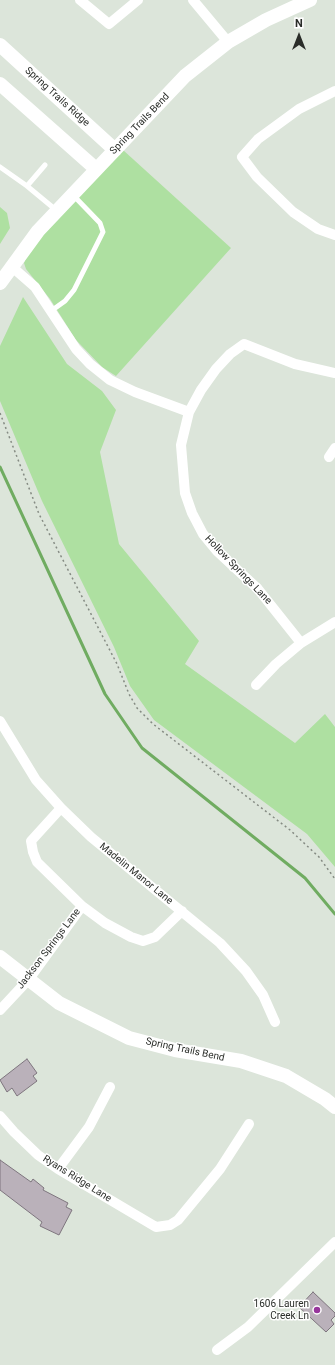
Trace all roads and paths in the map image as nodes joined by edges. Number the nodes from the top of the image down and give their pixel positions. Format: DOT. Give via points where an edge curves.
graph roads {
  1 [pos="80,0"];
  2 [pos="138,0"];
  3 [pos="193,0"];
  4 [pos="310,0"];
  5 [pos="228,42"];
  6 [pos="2,52"];
  7 [pos="0,84"];
  8 [pos="335,91"];
  9 [pos="115,150"];
  10 [pos="45,165"];
  11 [pos="0,167"];
  12 [pos="96,169"];
  13 [pos="27,186"];
  14 [pos="73,195"];
  15 [pos="57,210"];
  16 [pos="335,235"];
  17 [pos="11,266"];
  18 [pos="0,283"];
  19 [pos="51,311"];
  20 [pos="335,373"];
  21 [pos="189,412"];
  22 [pos="0,413"];
  23 [pos="335,448"];
  24 [pos="328,457"];
  25 [pos="335,622"];
  26 [pos="301,643"];
  27 [pos="256,685"];
  28 [pos="0,721"];
  29 [pos="61,808"];
  30 [pos="335,879"];
  31 [pos="82,906"];
  32 [pos="182,911"];
  33 [pos="0,957"];
  34 [pos="28,979"];
  35 [pos="0,1010"];
  36 [pos="275,1022"];
  37 [pos="110,1087"];
  38 [pos="335,1107"];
  39 [pos="0,1116"];
  40 [pos="250,1124"];
  41 [pos="58,1170"];
  42 [pos="335,1242"];
  43 [pos="217,1350"];
  1 -- 2 [label="street" via="109,24"];
  3 -- 5 [label="street"];
  4 -- 5 [label="street, Spring Trails Bend" via="266,20"];
  5 -- 9 [label="street, Spring Trails Bend" via="185,76"];
  6 -- 9 [label="street, Spring Trails Ridge"];
  7 -- 12 [label="street"];
  8 -- 16 [label="street" via="299,109 258,139 242,157 257,177 293,212 318,229"];
  9 -- 12 [label="street, Spring Trails Bend"];
  10 -- 13 [label="lane"];
  11 -- 13 [label="lane"];
  12 -- 14 [label="street, Spring Trails Bend"];
  13 -- 15 [label="lane"];
  14 -- 15 [label="street, Spring Trails Bend"];
  14 -- 19 [label="lane" via="100,223 103,232 74,290 65,301"];
  15 -- 17 [label="street, Spring Trails Bend"];
  17 -- 18 [label="street, Spring Trails Bend"];
  17 -- 19 [label="street" via="35,287"];
  19 -- 21 [label="street" via="76,349 110,380"];
  20 -- 21 [label="street, Hollow Springs Lane" via="295,364 244,344 216,369"];
  21 -- 26 [label="street, Hollow Springs Lane" via="181,445 185,493 192,513 203,534 258,589"];
  22 -- 30 [label="path" via="39,514 137,708 152,724 290,830 319,857"];
  23 -- 24 [label="street"];
  25 -- 26 [label="street"];
  26 -- 27 [label="street"];
  28 -- 29 [label="street, Madelin Manor Lane" via="36,780"];
  29 -- 31 [label="street" via="31,841 32,852 37,862"];
  29 -- 32 [label="street, Madelin Manor Lane" via="91,838"];
  31 -- 32 [label="street" via="105,923 143,941 155,936"];
  31 -- 34 [label="street, Jackson Springs Lane"];
  32 -- 36 [label="street, Madelin Manor Lane" via="220,943 246,971 263,995"];
  33 -- 34 [label="street, Spring Trails Bend"];
  34 -- 35 [label="street, Jackson Springs Lane"];
  34 -- 38 [label="street, Spring Trails Bend" via="59,1003 130,1038 175,1050 249,1064 286,1076"];
  37 -- 41 [label="street" via="89,1127"];
  39 -- 41 [label="street, Ryans Ridge Lane" via="14,1132"];
  40 -- 41 [label="street, Ryans Ridge Lane" via="205,1188 178,1220 163,1227 151,1225"];
  42 -- 43 [label="street" via="248,1327"];
}
